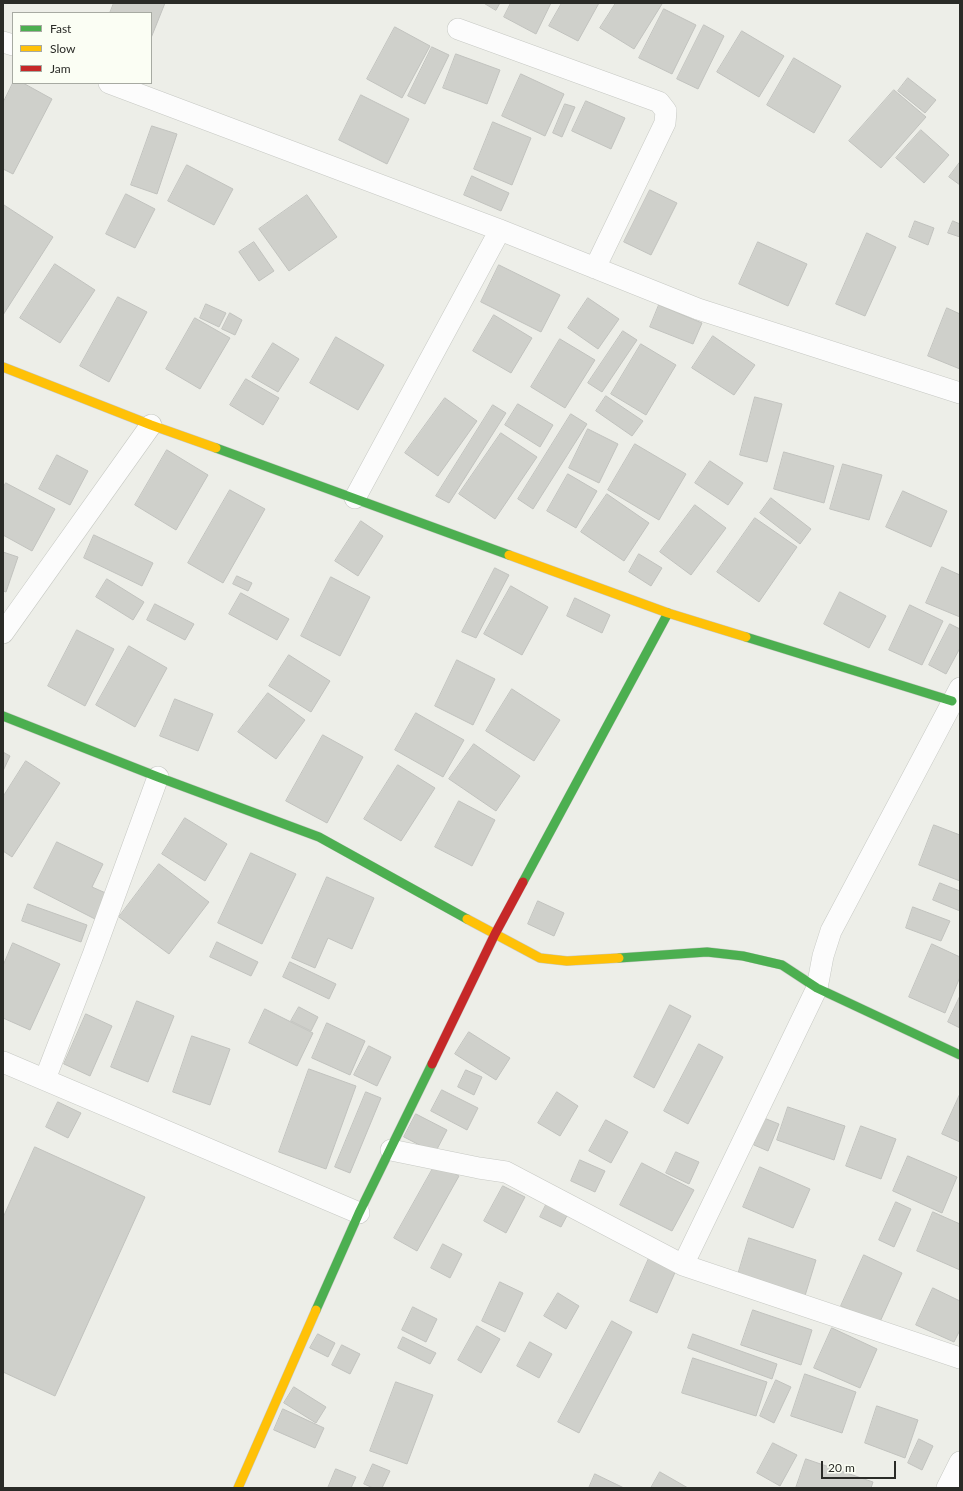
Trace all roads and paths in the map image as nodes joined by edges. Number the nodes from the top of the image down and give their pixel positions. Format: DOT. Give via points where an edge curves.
graph roads {
  1 [pos="458,29"];
  2 [pos="113,84"];
  3 [pos="500,230"];
  4 [pos="595,268"];
  5 [pos="3,367"];
  6 [pos="960,393"];
  7 [pos="151,426"];
  8 [pos="355,498"];
  9 [pos="668,613"];
  10 [pos="3,634"];
  11 [pos="956,695"];
  12 [pos="3,716"];
  13 [pos="158,776"];
  14 [pos="495,934"];
  15 [pos="817,988"];
  16 [pos="960,1055"];
  17 [pos="3,1062"];
  18 [pos="45,1079"];
  19 [pos="391,1150"];
  20 [pos="359,1213"];
  21 [pos="683,1265"];
  22 [pos="960,1358"];
  23 [pos="960,1462"];
  24 [pos="238,1488"];
  25 [pos="947,1488"];
  1 -- 4 [label="street" via="660,102 666,111 665,123"];
  2 -- 3 [label="street"];
  3 -- 4 [label="street"];
  3 -- 8 [label="street"];
  4 -- 6 [label="street" via="698,309"];
  5 -- 7 [label="street"];
  7 -- 8 [label="street"];
  7 -- 10 [label="street"];
  8 -- 9 [label="street"];
  9 -- 11 [label="street"];
  9 -- 14 [label="street"];
  11 -- 15 [label="street" via="831,931"];
  12 -- 13 [label="street"];
  13 -- 14 [label="street" via="319,837"];
  13 -- 18 [label="street"];
  14 -- 15 [label="street" via="540,958 567,961 707,952 743,956 782,965"];
  14 -- 19 [label="street"];
  15 -- 16 [label="street"];
  15 -- 21 [label="street"];
  17 -- 18 [label="street"];
  18 -- 20 [label="street"];
  19 -- 20 [label="street"];
  19 -- 21 [label="street" via="506,1172"];
  20 -- 24 [label="street"];
  21 -- 22 [label="street"];
  23 -- 25 [label="street"];
}
